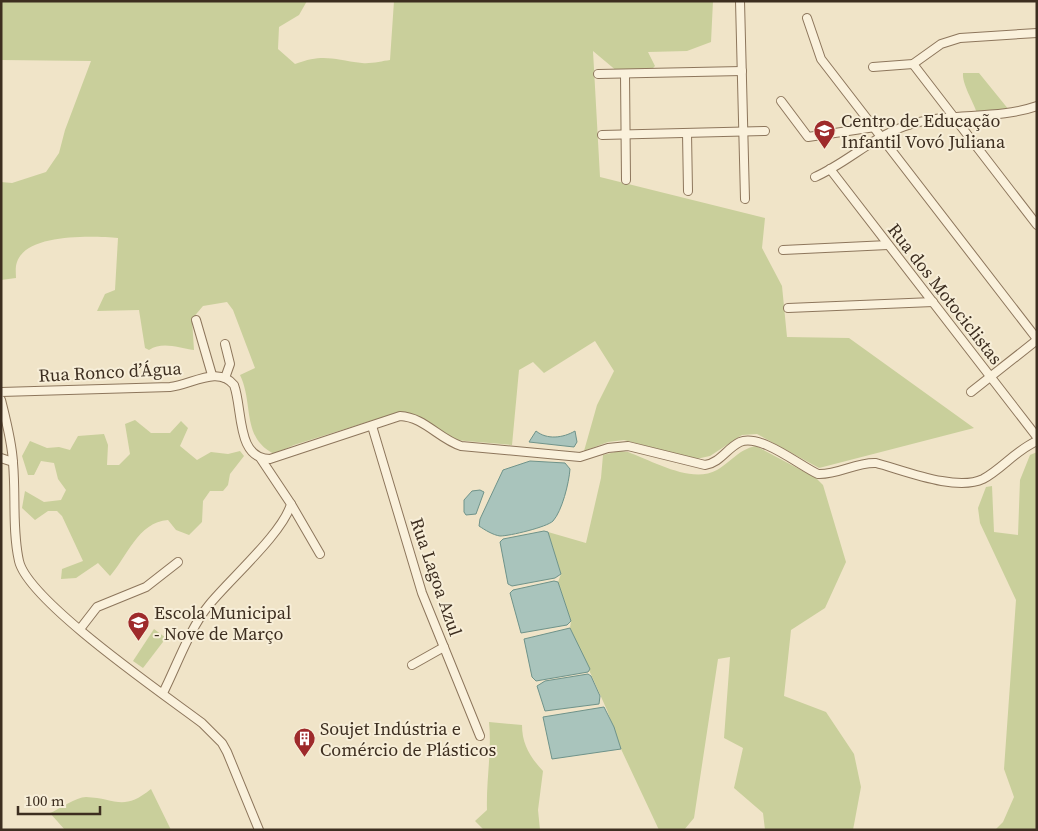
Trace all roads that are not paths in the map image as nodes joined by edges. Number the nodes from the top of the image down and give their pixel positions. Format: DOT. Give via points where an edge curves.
graph roads {
  1 [pos="740,1"];
  2 [pos="807,18"];
  3 [pos="1037,32"];
  4 [pos="913,64"];
  5 [pos="873,66"];
  6 [pos="742,72"];
  7 [pos="598,74"];
  8 [pos="625,74"];
  9 [pos="781,101"];
  10 [pos="1037,106"];
  11 [pos="954,117"];
  12 [pos="875,127"];
  13 [pos="743,132"];
  14 [pos="765,132"];
  15 [pos="687,133"];
  16 [pos="602,135"];
  17 [pos="626,135"];
  18 [pos="881,135"];
  19 [pos="830,169"];
  20 [pos="815,177"];
  21 [pos="626,180"];
  22 [pos="688,191"];
  23 [pos="745,199"];
  24 [pos="1037,225"];
  25 [pos="888,244"];
  26 [pos="783,250"];
  27 [pos="932,302"];
  28 [pos="788,308"];
  29 [pos="196,320"];
  30 [pos="1037,339"];
  31 [pos="225,344"];
  32 [pos="212,375"];
  33 [pos="990,377"];
  34 [pos="225,378"];
  35 [pos="1,392"];
  36 [pos="971,392"];
  37 [pos="1,400"];
  38 [pos="372,426"];
  39 [pos="1037,439"];
  40 [pos="1,458"];
  41 [pos="261,459"];
  42 [pos="14,462"];
  43 [pos="291,504"];
  44 [pos="320,554"];
  45 [pos="178,562"];
  46 [pos="80,629"];
  47 [pos="444,647"];
  48 [pos="412,666"];
  49 [pos="163,693"];
  50 [pos="480,736"];
  51 [pos="259,830"];
  1 -- 6 [label="street"];
  2 -- 12 [label="street" via="821,59"];
  3 -- 4 [label="street" via="951,40"];
  4 -- 5 [label="street"];
  4 -- 11 [label="street"];
  6 -- 8 [label="street"];
  6 -- 13 [label="street"];
  7 -- 8 [label="street"];
  8 -- 17 [label="street"];
  9 -- 12 [label="street" via="808,137"];
  10 -- 11 [label="street" via="1011,113"];
  11 -- 18 [label="street" via="912,124"];
  11 -- 24 [label="street"];
  12 -- 18 [label="street"];
  13 -- 14 [label="street"];
  13 -- 15 [label="street"];
  13 -- 23 [label="street"];
  15 -- 17 [label="street"];
  15 -- 22 [label="street"];
  16 -- 17 [label="street"];
  17 -- 21 [label="street"];
  18 -- 19 [label="street"];
  18 -- 30 [label="street"];
  19 -- 20 [label="street"];
  19 -- 25 [label="street, Rua dos Motociclistas"];
  25 -- 26 [label="street"];
  25 -- 27 [label="street, Rua dos Motociclistas"];
  27 -- 28 [label="street"];
  27 -- 33 [label="street, Rua dos Motociclistas"];
  29 -- 32 [label="street"];
  30 -- 33 [label="street"];
  31 -- 34 [label="street" via="230,364"];
  32 -- 34 [label="street"];
  32 -- 35 [label="street, Rua Ronco d’Água" via="170,387"];
  33 -- 36 [label="street"];
  33 -- 39 [label="street, Rua dos Motociclistas"];
  34 -- 41 [label="street" via="231,381 236,391 248,449"];
  37 -- 42 [label="street"];
  38 -- 39 [label="street" via="408,416 461,446 580,457 608,448 628,446 704,465 715,462 740,442 753,440 818,474 826,475 868,462 962,483 983,479"];
  38 -- 41 [label="street" via="270,459"];
  38 -- 47 [label="street, Rua Lagoa Azul" via="409,552"];
  40 -- 42 [label="street"];
  41 -- 43 [label="street"];
  42 -- 46 [label="street" via="22,571"];
  43 -- 44 [label="street"];
  43 -- 49 [label="street" via="281,524 204,611"];
  45 -- 46 [label="street" via="146,587 98,607"];
  46 -- 49 [label="street"];
  47 -- 48 [label="street"];
  47 -- 50 [label="street, Rua Lagoa Azul"];
  49 -- 51 [label="street" via="222,743"];
}
